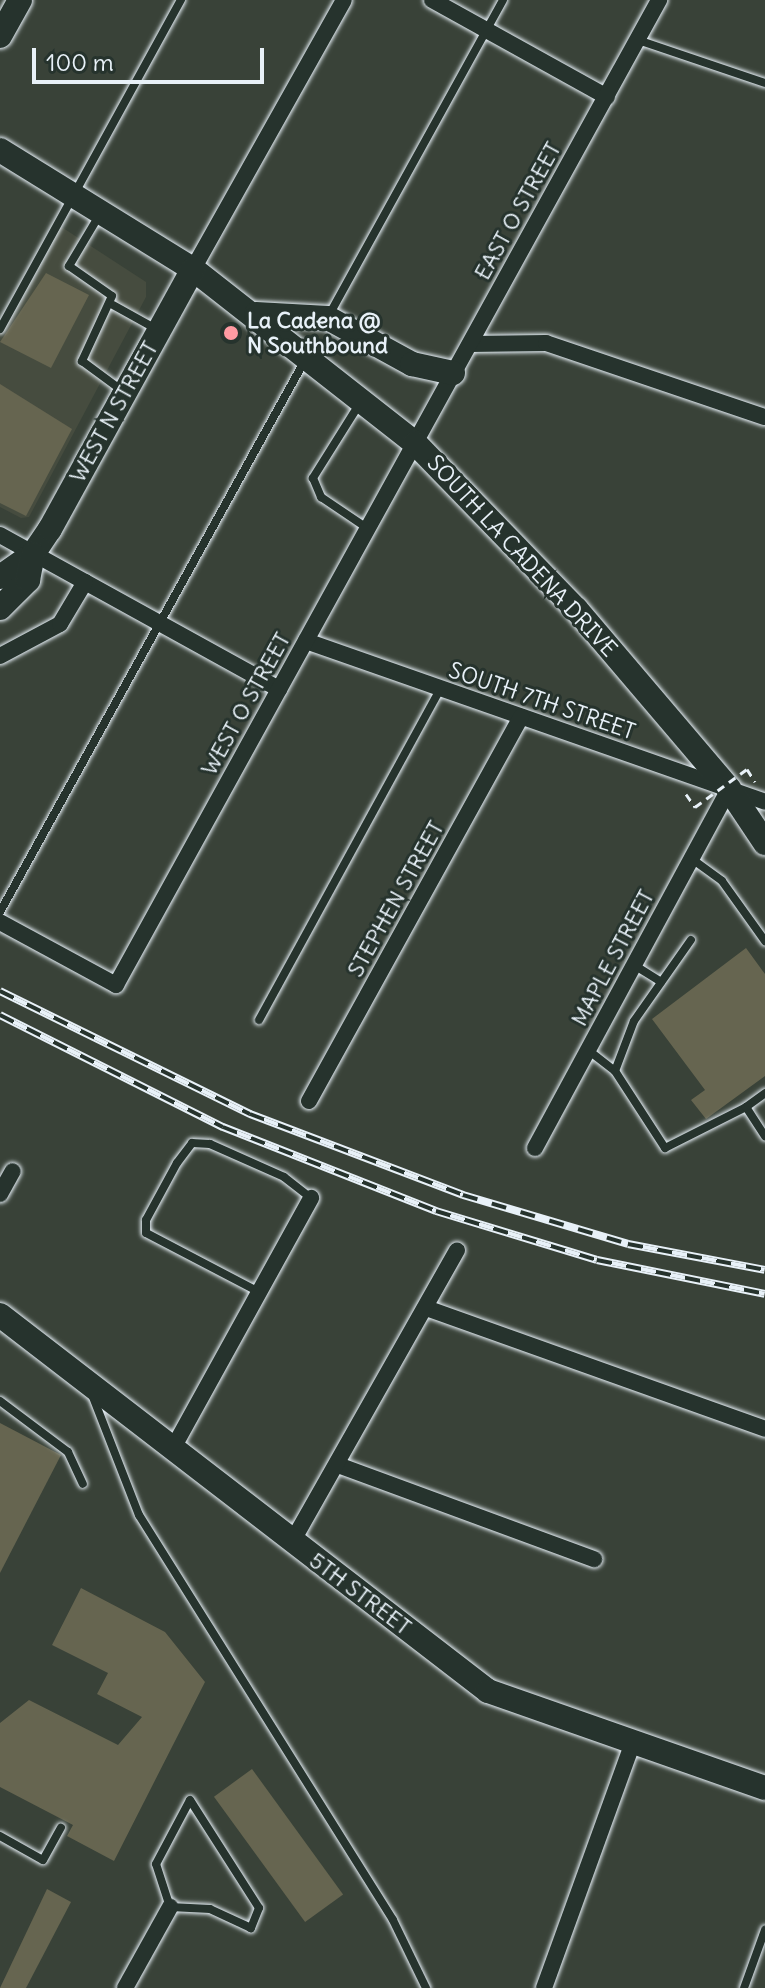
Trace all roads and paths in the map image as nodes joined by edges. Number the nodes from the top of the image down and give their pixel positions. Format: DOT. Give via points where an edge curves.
graph roads {
  1 [pos="20,0"];
  2 [pos="181,0"];
  3 [pos="344,0"];
  4 [pos="432,0"];
  5 [pos="503,0"];
  6 [pos="659,0"];
  7 [pos="486,30"];
  8 [pos="0,36"];
  9 [pos="638,40"];
  10 [pos="765,83"];
  11 [pos="607,97"];
  12 [pos="0,150"];
  13 [pos="75,194"];
  14 [pos="101,211"];
  15 [pos="193,269"];
  16 [pos="113,305"];
  17 [pos="256,314"];
  18 [pos="328,318"];
  19 [pos="0,329"];
  20 [pos="159,331"];
  21 [pos="470,344"];
  22 [pos="309,355"];
  23 [pos="453,373"];
  24 [pos="125,393"];
  25 [pos="362,400"];
  26 [pos="765,417"];
  27 [pos="415,443"];
  28 [pos="368,528"];
  29 [pos="0,535"];
  30 [pos="33,554"];
  31 [pos="0,577"];
  32 [pos="85,582"];
  33 [pos="0,608"];
  34 [pos="158,623"];
  35 [pos="306,641"];
  36 [pos="0,656"];
  37 [pos="279,689"];
  38 [pos="440,689"];
  39 [pos="521,717"];
  40 [pos="755,782"];
  41 [pos="729,789"];
  42 [pos="686,794"];
  43 [pos="765,802"];
  44 [pos="765,843"];
  45 [pos="692,859"];
  46 [pos="0,912"];
  47 [pos="0,922"];
  48 [pos="691,940"];
  49 [pos="765,941"];
  50 [pos="634,965"];
  51 [pos="661,982"];
  52 [pos="259,1020"];
  53 [pos="588,1050"];
  54 [pos="615,1071"];
  55 [pos="765,1093"];
  56 [pos="309,1101"];
  57 [pos="746,1107"];
  58 [pos="765,1136"];
  59 [pos="535,1148"];
  60 [pos="13,1171"];
  61 [pos="0,1194"];
  62 [pos="311,1198"];
  63 [pos="457,1250"];
  64 [pos="259,1292"];
  65 [pos="426,1308"];
  66 [pos="0,1315"];
  67 [pos="89,1384"];
  68 [pos="0,1401"];
  69 [pos="765,1429"];
  70 [pos="172,1450"];
  71 [pos="338,1465"];
  72 [pos="83,1484"];
  73 [pos="292,1542"];
  74 [pos="594,1559"];
  75 [pos="633,1742"];
  76 [pos="765,1788"];
  77 [pos="61,1828"];
  78 [pos="0,1836"];
  79 [pos="170,1907"];
  80 [pos="765,1930"];
  81 [pos="125,1988"];
  82 [pos="426,1988"];
  83 [pos="544,1988"];
  84 [pos="744,1988"];
  1 -- 8 [label="street"];
  2 -- 13 [label="lane"];
  3 -- 15 [label="street"];
  4 -- 7 [label="street"];
  5 -- 7 [label="lane"];
  6 -- 9 [label="street, EAST O STREET"];
  7 -- 11 [label="street"];
  7 -- 18 [label="lane"];
  9 -- 10 [label="lane"];
  9 -- 11 [label="street, EAST O STREET"];
  11 -- 21 [label="street, EAST O STREET"];
  12 -- 13 [label="street, SOUTH LA CADENA DRIVE"];
  13 -- 14 [label="street, SOUTH LA CADENA DRIVE"];
  13 -- 19 [label="lane"];
  14 -- 15 [label="street, SOUTH LA CADENA DRIVE"];
  14 -- 16 [label="lane" via="69,266 112,296"];
  15 -- 17 [label="street, SOUTH LA CADENA DRIVE"];
  15 -- 20 [label="street, WEST N STREET"];
  16 -- 20 [label="lane"];
  16 -- 24 [label="lane" via="82,361"];
  17 -- 18 [label="street"];
  17 -- 22 [label="street, SOUTH LA CADENA DRIVE"];
  18 -- 23 [label="street" via="412,364"];
  20 -- 24 [label="street, WEST N STREET"];
  21 -- 23 [label="street, EAST O STREET"];
  21 -- 26 [label="street" via="546,343"];
  22 -- 25 [label="street, SOUTH LA CADENA DRIVE"];
  22 -- 34 [label="lane"];
  23 -- 27 [label="street, EAST O STREET"];
  24 -- 30 [label="street, WEST N STREET"];
  25 -- 27 [label="street, SOUTH LA CADENA DRIVE"];
  25 -- 28 [label="lane" via="313,478 321,497"];
  27 -- 28 [label="street, WEST O STREET"];
  27 -- 41 [label="street, SOUTH LA CADENA DRIVE" via="576,609"];
  28 -- 35 [label="street, WEST O STREET"];
  29 -- 30 [label="street"];
  30 -- 31 [label="street, WEST N STREET"];
  30 -- 32 [label="street"];
  30 -- 33 [label="street, WEST N STREET" via="28,580"];
  32 -- 34 [label="street"];
  32 -- 36 [label="street" via="60,624"];
  34 -- 37 [label="street"];
  34 -- 46 [label="lane"];
  35 -- 37 [label="street, WEST O STREET"];
  35 -- 38 [label="street, SOUTH 7TH STREET"];
  37 -- 47 [label="street, WEST O STREET" via="116,985"];
  38 -- 39 [label="street, SOUTH 7TH STREET"];
  38 -- 52 [label="lane"];
  39 -- 41 [label="street, SOUTH 7TH STREET"];
  39 -- 56 [label="street, STEPHEN STREET"];
  40 -- 42 [label="path, bridge" via="747,769 695,807"];
  41 -- 43 [label="street, SOUTH 7TH STREET"];
  41 -- 44 [label="street, SOUTH LA CADENA DRIVE"];
  41 -- 45 [label="street, MAPLE STREET"];
  45 -- 49 [label="lane" via="722,881"];
  45 -- 50 [label="street, MAPLE STREET"];
  48 -- 51 [label="lane"];
  50 -- 51 [label="lane"];
  50 -- 53 [label="street, MAPLE STREET"];
  51 -- 54 [label="lane" via="634,1021"];
  53 -- 54 [label="lane"];
  53 -- 59 [label="street, MAPLE STREET"];
  54 -- 57 [label="lane" via="665,1148"];
  55 -- 57 [label="lane"];
  57 -- 58 [label="lane"];
  60 -- 61 [label="street"];
  62 -- 64 [label="street"];
  62 -- 64 [label="lane" via="284,1177 199,1142 185,1148 158,1197 146,1233"];
  63 -- 65 [label="street"];
  64 -- 70 [label="street"];
  65 -- 69 [label="street"];
  65 -- 71 [label="street"];
  66 -- 67 [label="street, 5TH STREET"];
  67 -- 70 [label="street, 5TH STREET"];
  67 -- 82 [label="lane" via="99,1427 139,1515 393,1920"];
  68 -- 72 [label="lane" via="68,1452"];
  70 -- 73 [label="street, 5TH STREET"];
  71 -- 73 [label="street"];
  71 -- 74 [label="street"];
  73 -- 75 [label="street, 5TH STREET" via="488,1691"];
  75 -- 76 [label="street, 5TH STREET"];
  75 -- 83 [label="street"];
  77 -- 78 [label="lane" via="43,1860"];
  79 -- 79 [label="lane" via="210,1909 251,1928 258,1922 259,1908 190,1800 156,1864"];
  79 -- 81 [label="street"];
  80 -- 84 [label="lane"];
}
